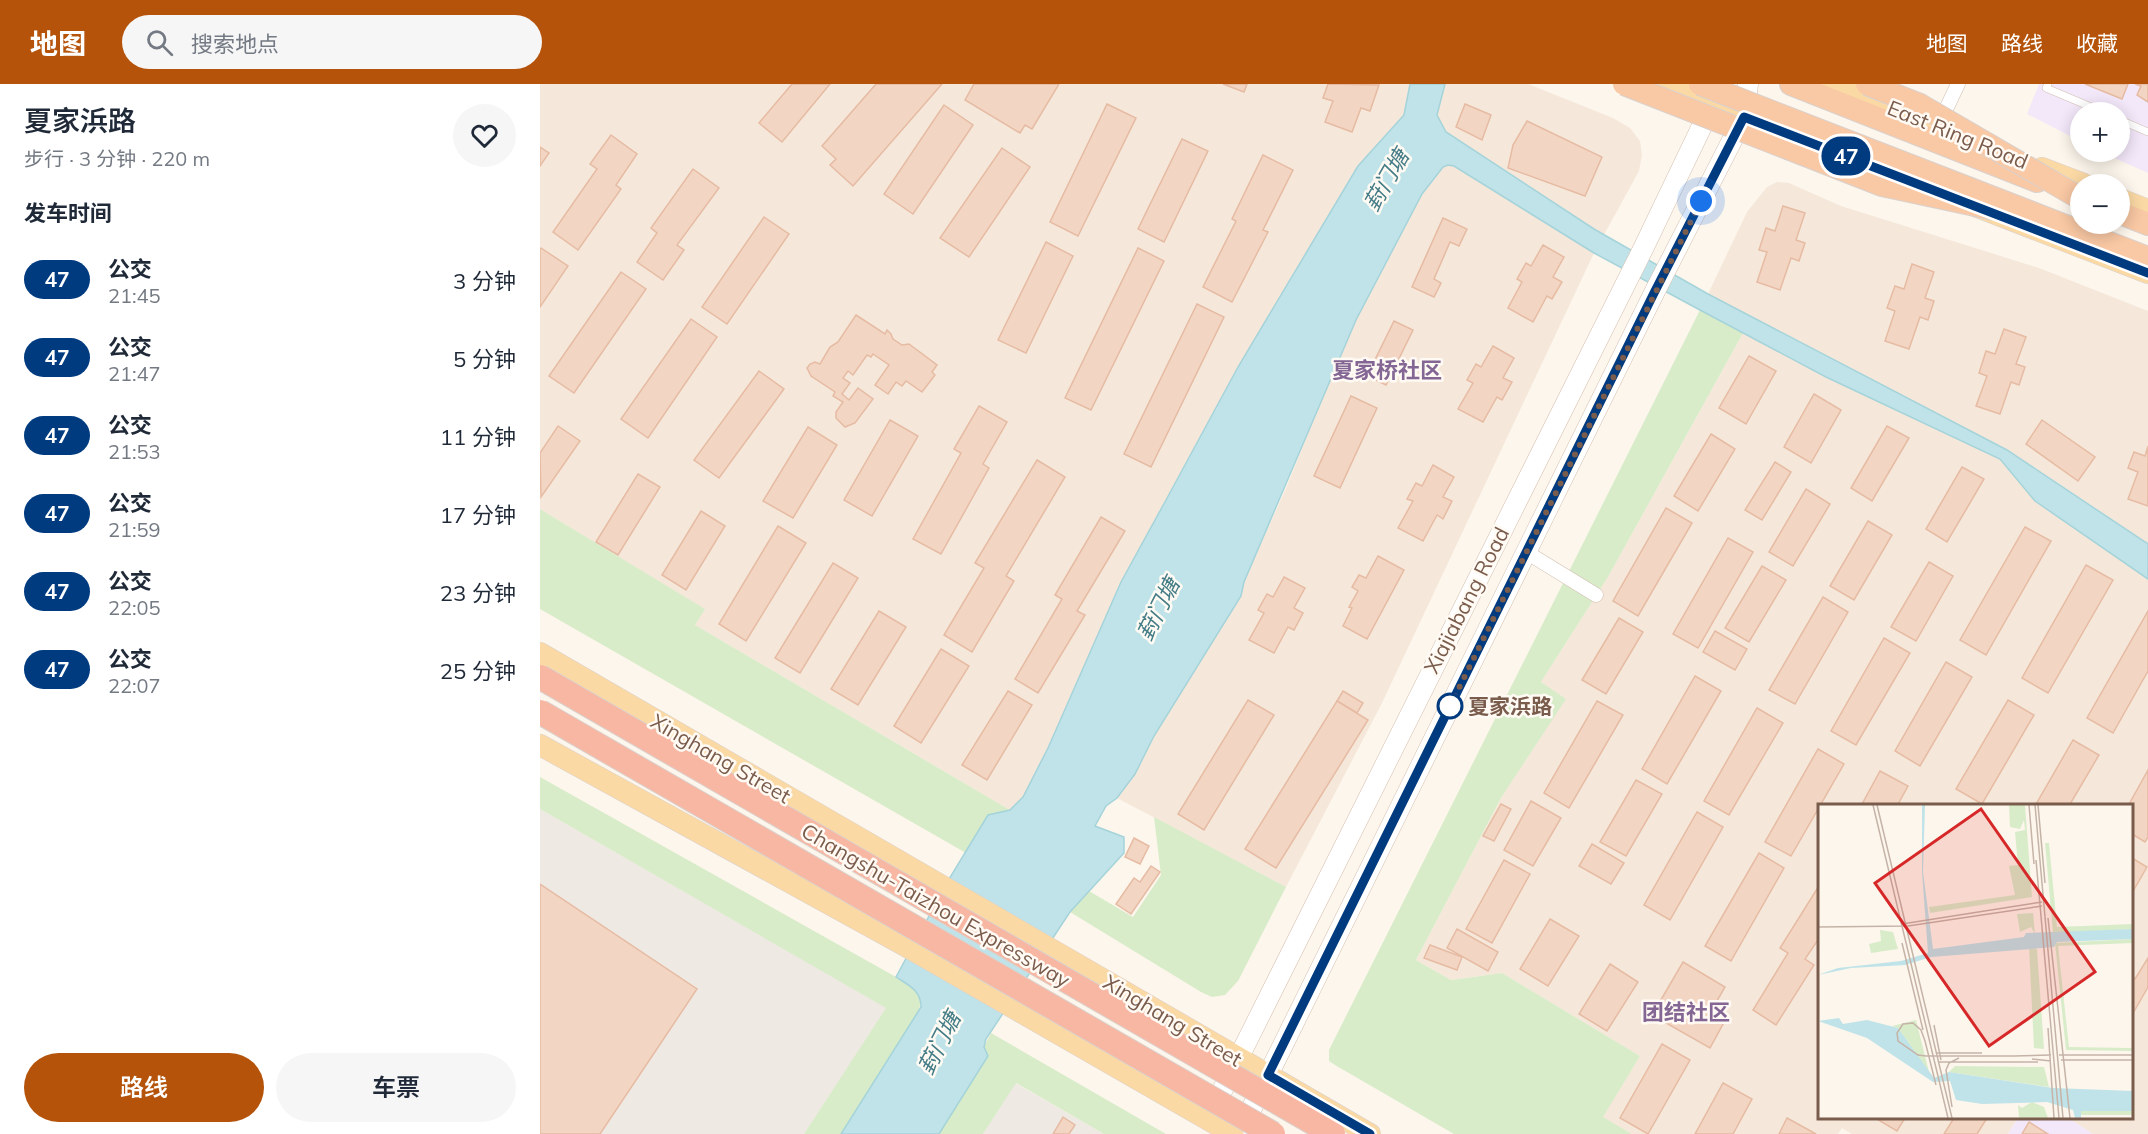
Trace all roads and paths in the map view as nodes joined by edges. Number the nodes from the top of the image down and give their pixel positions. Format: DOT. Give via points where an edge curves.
graph roads {
  1 [pos="1624,84"];
  2 [pos="1661,84"];
  3 [pos="1700,84"];
  4 [pos="1728,84"];
  5 [pos="1748,84"];
  6 [pos="1791,84"];
  7 [pos="1832,84"];
  8 [pos="1867,84"];
  9 [pos="1958,84"];
  10 [pos="2048,84"];
  11 [pos="2079,102"];
  12 [pos="1712,104"];
  13 [pos="1744,117"];
  14 [pos="2130,124"];
  15 [pos="1938,126"];
  16 [pos="2148,132"];
  17 [pos="2070,187"];
  18 [pos="2070,188"];
  19 [pos="2070,189"];
  20 [pos="2130,203"];
  21 [pos="2148,210"];
  22 [pos="2130,217"];
  23 [pos="2148,224"];
  24 [pos="2066,225"];
  25 [pos="2148,258"];
  26 [pos="2148,273"];
  27 [pos="1526,552"];
  28 [pos="1596,595"];
  29 [pos="540,652"];
  30 [pos="540,677"];
  31 [pos="1413,707"];
  32 [pos="540,712"];
  33 [pos="1443,721"];
  34 [pos="540,745"];
  35 [pos="1237,1058"];
  36 [pos="1268,1075"];
  37 [pos="1208,1120"];
  38 [pos="1233,1134"];
  39 [pos="1239,1134"];
  40 [pos="1273,1134"];
  41 [pos="1333,1134"];
  42 [pos="1371,1134"];
  1 -- 24 [label="highway, bridge" via="1882,185"];
  2 -- 12 [label="main road"];
  3 -- 24 [label="highway, bridge"];
  4 -- 12 [label="main road, Xiajiabang Road"];
  5 -- 13 [label="main road, Xiajiabang Road"];
  6 -- 19 [label="highway, bridge"];
  7 -- 15 [label="main road, East Ring Road"];
  8 -- 17 [label="highway, bridge" via="1920,105"];
  9 -- 15 [label="street"];
  10 -- 11 [label="lane" via="2046,88"];
  12 -- 13 [label="main road"];
  12 -- 31 [label="main road, Xiajiabang Road"];
  13 -- 26 [label="main road"];
  13 -- 27 [label="main road, Xiajiabang Road"];
  14 -- 16 [label="lane"];
  15 -- 18 [label="main road, East Ring Road"];
  20 -- 21 [label="main road"];
  22 -- 23 [label="highway"];
  24 -- 25 [label="highway, bridge"];
  27 -- 28 [label="street"];
  27 -- 33 [label="main road, Xiajiabang Road"];
  29 -- 35 [label="main road, Xinghang Street"];
  30 -- 41 [label="highway, Changshu-Taizhou Expressway, bridge"];
  31 -- 33 [label="main road"];
  31 -- 35 [label="main road, Xiajiabang Road"];
  32 -- 40 [label="highway, Changshu-Taizhou Expressway, bridge"];
  33 -- 36 [label="main road, Xiajiabang Road"];
  34 -- 37 [label="main road" via="904,945"];
  35 -- 36 [label="main road, Xinghang Street"];
  35 -- 37 [label="main road, Xiajiabang Road"];
  36 -- 39 [label="main road, Xiajiabang Road"];
  36 -- 42 [label="main road, Xinghang Street"];
  37 -- 38 [label="main road"];
}
